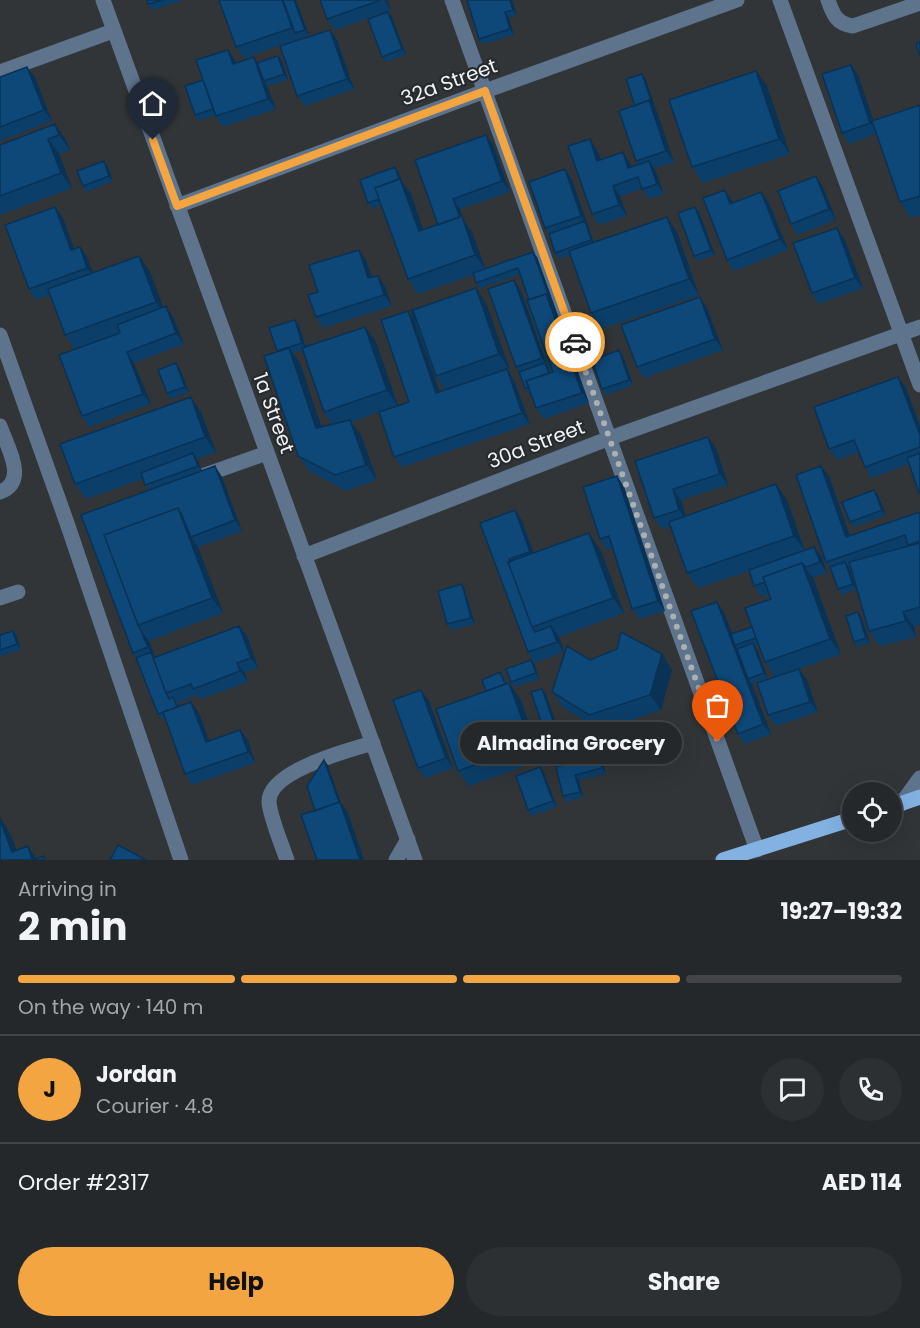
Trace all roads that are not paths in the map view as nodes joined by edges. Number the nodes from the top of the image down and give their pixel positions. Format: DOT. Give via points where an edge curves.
graph roads {
  1 [pos="103,0"];
  2 [pos="452,0"];
  3 [pos="737,0"];
  4 [pos="780,0"];
  5 [pos="828,0"];
  6 [pos="920,3"];
  7 [pos="113,31"];
  8 [pos="0,72"];
  9 [pos="485,91"];
  10 [pos="177,206"];
  11 [pos="920,327"];
  12 [pos="901,334"];
  13 [pos="0,335"];
  14 [pos="920,385"];
  15 [pos="0,426"];
  16 [pos="610,438"];
  17 [pos="267,453"];
  18 [pos="189,480"];
  19 [pos="0,492"];
  20 [pos="304,556"];
  21 [pos="18,592"];
  22 [pos="0,598"];
  23 [pos="372,743"];
  24 [pos="920,778"];
  25 [pos="920,797"];
  26 [pos="902,798"];
  27 [pos="902,803"];
  28 [pos="842,822"];
  29 [pos="408,839"];
  30 [pos="757,850"];
  31 [pos="181,860"];
  32 [pos="287,860"];
  33 [pos="396,860"];
  34 [pos="415,860"];
  35 [pos="723,860"];
  1 -- 7 [label="street, 1a Street"];
  2 -- 9 [label="street"];
  3 -- 9 [label="street, 32a Street"];
  4 -- 12 [label="street"];
  5 -- 6 [label="street" via="837,21 854,26"];
  7 -- 8 [label="street"];
  7 -- 10 [label="street, 1a Street"];
  9 -- 10 [label="street, 32a Street"];
  9 -- 16 [label="street"];
  10 -- 17 [label="street, 1a Street"];
  11 -- 12 [label="street, 30a Street"];
  12 -- 14 [label="street"];
  12 -- 16 [label="street, 30a Street"];
  13 -- 31 [label="street" via="73,521"];
  15 -- 19 [label="street" via="16,471 15,480"];
  16 -- 20 [label="street, 30a Street"];
  16 -- 30 [label="street"];
  17 -- 18 [label="street"];
  17 -- 20 [label="street, 1a Street"];
  20 -- 23 [label="street, 1a Street"];
  21 -- 22 [label="street"];
  23 -- 29 [label="street, 1a Street"];
  23 -- 32 [label="street" via="323,758 274,789 269,802"];
  24 -- 26 [label="street"];
  25 -- 27 [label="main road"];
  28 -- 30 [label="main road"];
  29 -- 33 [label="street"];
  29 -- 34 [label="street, 1a Street"];
  30 -- 35 [label="main road"];
}
